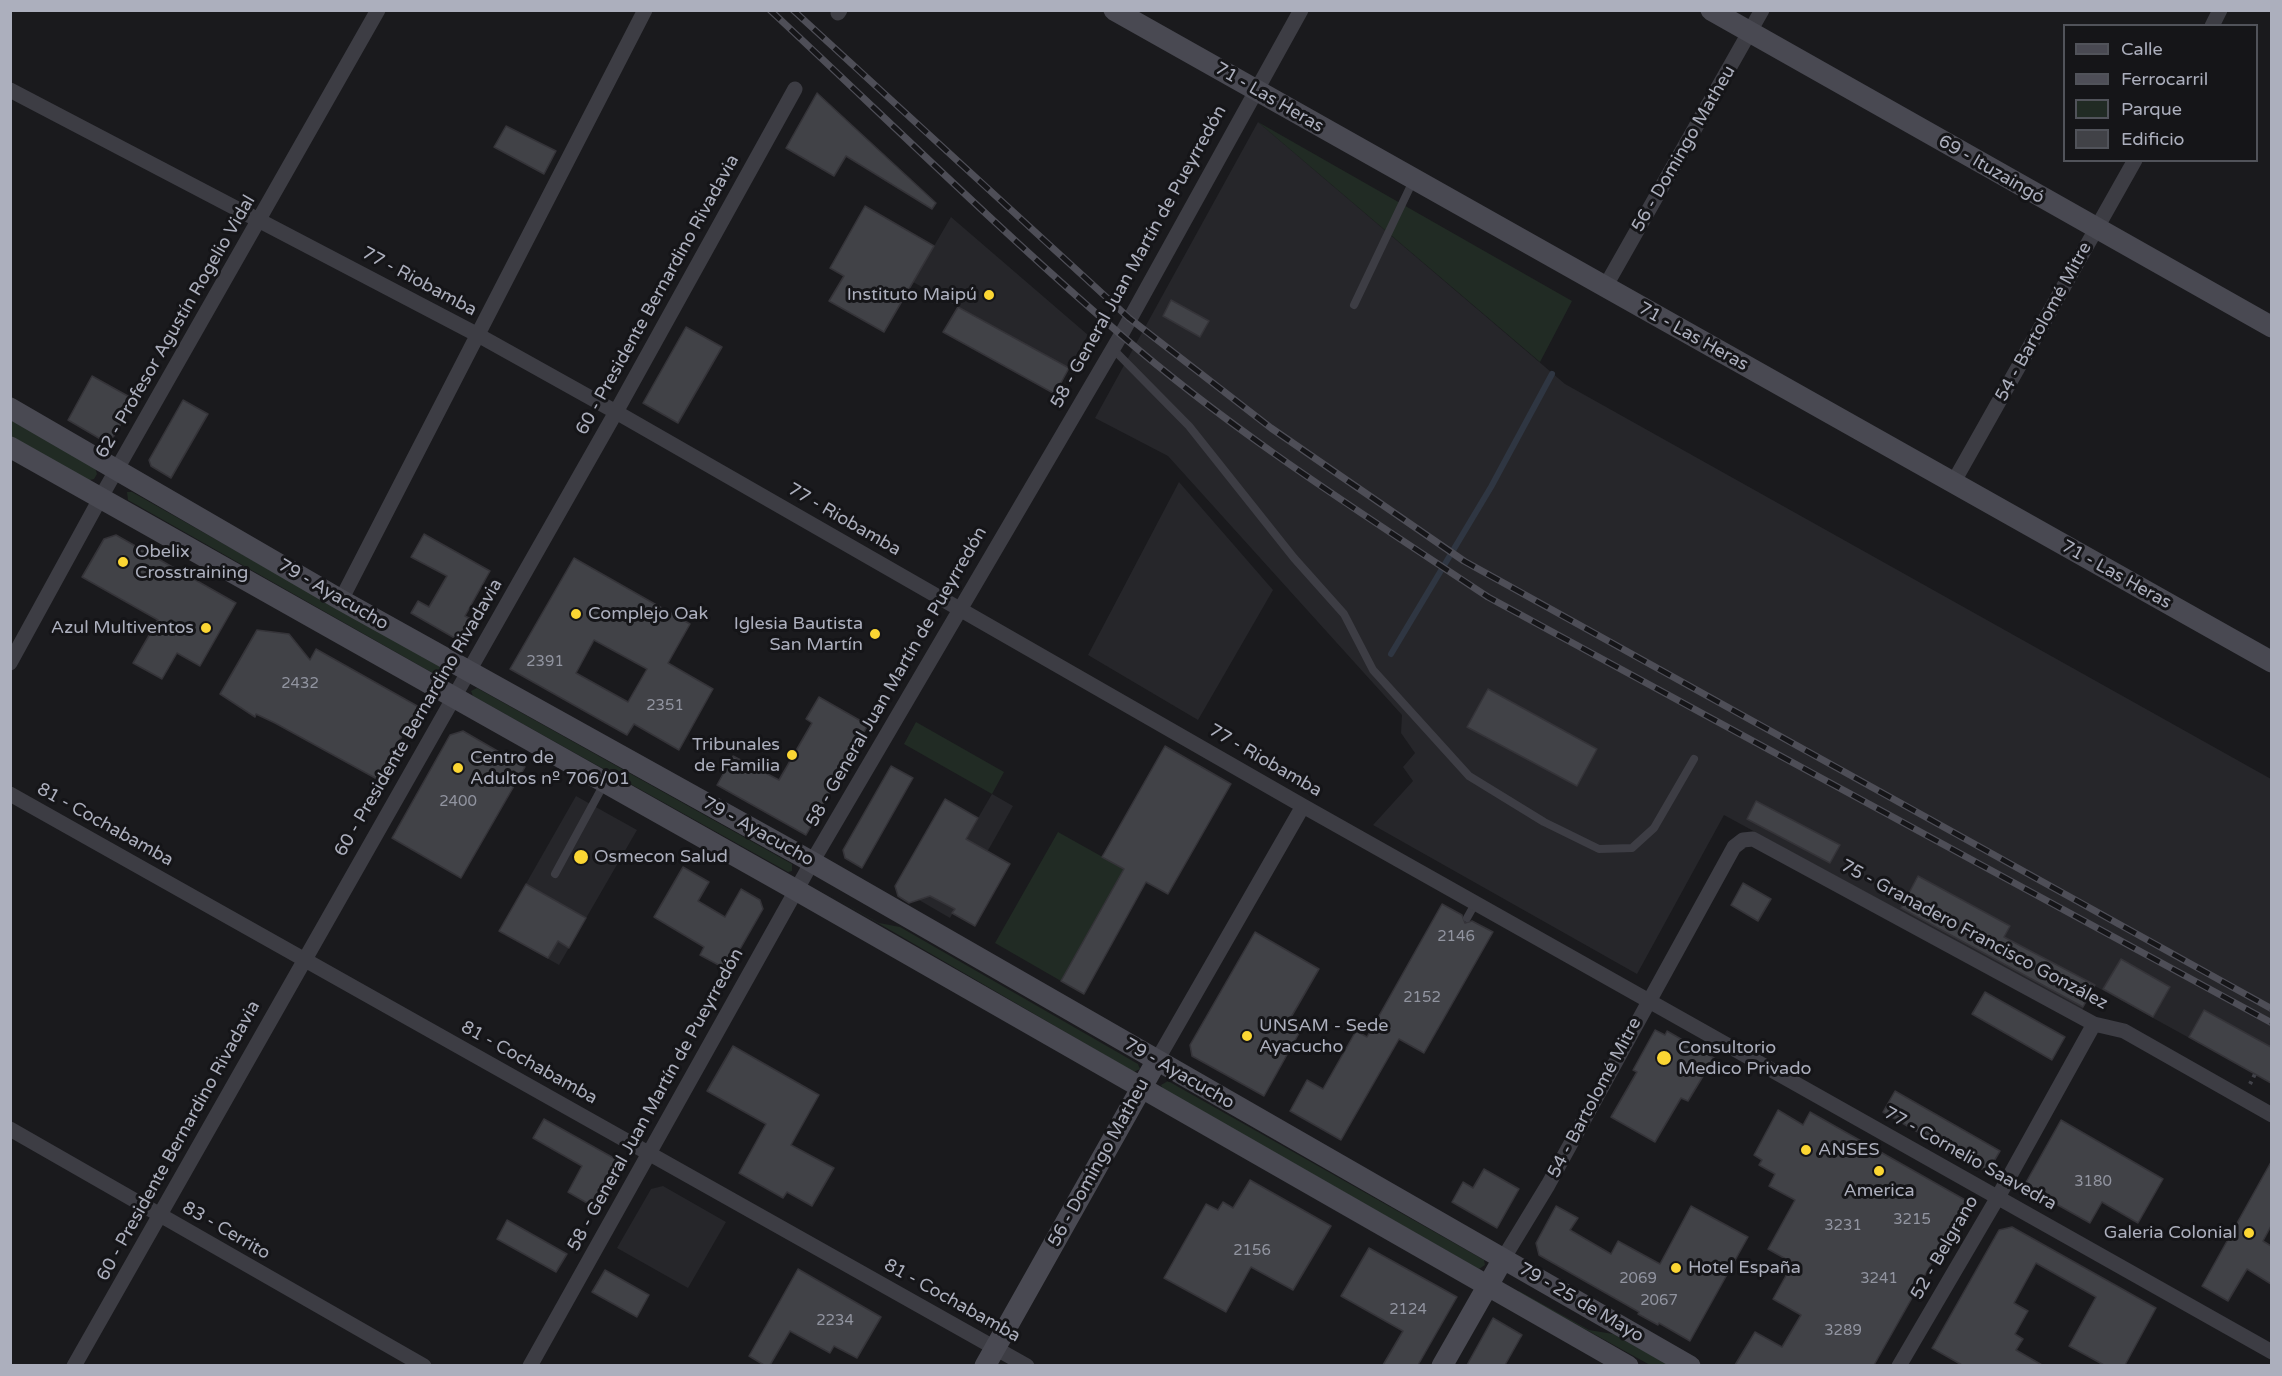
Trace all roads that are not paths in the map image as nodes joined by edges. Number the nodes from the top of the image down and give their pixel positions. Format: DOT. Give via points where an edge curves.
graph roads {
  1 [pos="378,10"];
  2 [pos="645,10"];
  3 [pos="1114,10"];
  4 [pos="1300,10"];
  5 [pos="1712,10"];
  6 [pos="1762,10"];
  7 [pos="2220,10"];
  8 [pos="2213,24"];
  9 [pos="1750,32"];
  10 [pos="795,89"];
  11 [pos="1255,89"];
  12 [pos="10,90"];
  13 [pos="2134,162"];
  14 [pos="1414,180"];
  15 [pos="259,221"];
  16 [pos="2096,229"];
  17 [pos="1605,288"];
  18 [pos="1354,305"];
  19 [pos="2271,327"];
  20 [pos="478,335"];
  21 [pos="1113,349"];
  22 [pos="10,408"];
  23 [pos="616,412"];
  24 [pos="10,447"];
  25 [pos="117,469"];
  26 [pos="1953,483"];
  27 [pos="101,497"];
  28 [pos="341,600"];
  29 [pos="959,608"];
  30 [pos="2271,662"];
  31 [pos="10,663"];
  32 [pos="468,672"];
  33 [pos="454,697"];
  34 [pos="1694,759"];
  35 [pos="604,782"];
  36 [pos="10,794"];
  37 [pos="1303,806"];
  38 [pos="1753,839"];
  39 [pos="812,862"];
  40 [pos="555,874"];
  41 [pos="796,890"];
  42 [pos="1476,902"];
  43 [pos="1467,918"];
  44 [pos="304,960"];
  45 [pos="1649,999"];
  46 [pos="2094,1024"];
  47 [pos="1156,1062"];
  48 [pos="1142,1089"];
  49 [pos="2271,1115"];
  50 [pos="10,1129"];
  51 [pos="648,1152"];
  52 [pos="1998,1197"];
  53 [pos="159,1215"];
  54 [pos="1503,1259"];
  55 [pos="1487,1286"];
  56 [pos="2271,1352"];
  57 [pos="991,1356"];
  58 [pos="74,1365"];
  59 [pos="424,1365"];
  60 [pos="530,1365"];
  61 [pos="1028,1365"];
  62 [pos="1442,1365"];
  63 [pos="1628,1365"];
  64 [pos="1690,1365"];
  65 [pos="1899,1365"];
  1 -- 15 [label="street, 62 - Profesor Agustín Rogelio Vidal"];
  2 -- 20 [label="street"];
  3 -- 11 [label="main road, 71 - Las Heras"];
  4 -- 11 [label="street, 58 - General Juan Martín de Pueyrredón"];
  5 -- 9 [label="main road, 69 - Ituzaingó"];
  6 -- 9 [label="street, 56 - Domingo Matheu"];
  7 -- 8 [label="street"];
  9 -- 16 [label="main road, 69 - Ituzaingó"];
  9 -- 17 [label="street, 56 - Domingo Matheu"];
  10 -- 23 [label="street, 60 - Presidente Bernardino Rivadavia"];
  11 -- 14 [label="main road, 71 - Las Heras"];
  11 -- 21 [label="street, 58 - General Juan Martín de Pueyrredón"];
  12 -- 15 [label="street, 77 - Riobamba"];
  13 -- 16 [label="street, 54 - Bartolomé Mitre"];
  14 -- 17 [label="main road, 71 - Las Heras"];
  14 -- 18 [label="lane"];
  15 -- 20 [label="street, 77 - Riobamba"];
  15 -- 25 [label="street, 62 - Profesor Agustín Rogelio Vidal"];
  16 -- 19 [label="main road, 69 - Ituzaingó"];
  16 -- 26 [label="street, 54 - Bartolomé Mitre"];
  17 -- 26 [label="main road, 71 - Las Heras"];
  20 -- 23 [label="street, 77 - Riobamba"];
  20 -- 28 [label="street"];
  21 -- 29 [label="street, 58 - General Juan Martín de Pueyrredón"];
  21 -- 34 [label="lane" via="1189,426 1293,558 1344,614 1373,670 1469,776 1544,822 1599,849 1632,848 1654,828"];
  22 -- 25 [label="main road, 79 - Ayacucho"];
  23 -- 29 [label="street, 77 - Riobamba"];
  23 -- 32 [label="street, 60 - Presidente Bernardino Rivadavia"];
  24 -- 27 [label="main road, 79 - Ayacucho"];
  25 -- 27 [label="street, 62 - Profesor Agustín Rogelio Vidal"];
  25 -- 28 [label="main road, 79 - Ayacucho"];
  26 -- 30 [label="main road, 71 - Las Heras"];
  27 -- 31 [label="street, 62 - Profesor Agustín Rogelio Vidal"];
  27 -- 33 [label="main road, 79 - Ayacucho"];
  28 -- 32 [label="main road, 79 - Ayacucho"];
  29 -- 37 [label="street, 77 - Riobamba"];
  29 -- 39 [label="street, 58 - General Juan Martín de Pueyrredón"];
  32 -- 33 [label="street, 60 - Presidente Bernardino Rivadavia"];
  32 -- 39 [label="main road, 79 - Ayacucho"];
  33 -- 35 [label="main road, 79 - Ayacucho"];
  33 -- 44 [label="street, 60 - Presidente Bernardino Rivadavia"];
  35 -- 40 [label="lane"];
  35 -- 41 [label="main road, 79 - Ayacucho"];
  36 -- 44 [label="street, 81 - Cochabamba"];
  37 -- 42 [label="street, 77 - Riobamba"];
  37 -- 47 [label="street, 56 - Domingo Matheu"];
  38 -- 45 [label="street, 54 - Bartolomé Mitre" via="1734,847"];
  38 -- 46 [label="street, 75 - Granadero Francisco González"];
  39 -- 41 [label="street, 58 - General Juan Martín de Pueyrredón"];
  39 -- 47 [label="main road, 79 - Ayacucho"];
  41 -- 48 [label="main road, 79 - Ayacucho"];
  41 -- 51 [label="street, 58 - General Juan Martín de Pueyrredón"];
  42 -- 43 [label="lane"];
  42 -- 45 [label="street, 77 - Riobamba"];
  44 -- 51 [label="street, 81 - Cochabamba"];
  44 -- 53 [label="street, 60 - Presidente Bernardino Rivadavia"];
  45 -- 52 [label="street, 77 - Cornelio Saavedra"];
  45 -- 54 [label="street, 54 - Bartolomé Mitre" via="1548,1185"];
  46 -- 49 [label="street, 75 - Granadero Francisco González" via="2124,1031"];
  46 -- 52 [label="street, 52 - Belgrano"];
  47 -- 48 [label="main road, 56 - Domingo Matheu"];
  47 -- 54 [label="main road, 79 - Ayacucho"];
  48 -- 55 [label="main road, 79 - Ayacucho"];
  48 -- 57 [label="main road, 56 - Domingo Matheu"];
  50 -- 53 [label="street, 83 - Cerrito"];
  51 -- 57 [label="street, 81 - Cochabamba"];
  51 -- 60 [label="street, 58 - General Juan Martín de Pueyrredón"];
  52 -- 56 [label="street, 77 - Cornelio Saavedra"];
  52 -- 65 [label="street, 52 - Belgrano"];
  53 -- 58 [label="street, 60 - Presidente Bernardino Rivadavia"];
  53 -- 59 [label="street, 83 - Cerrito"];
  54 -- 55 [label="main road, 54 - Bartolomé Mitre"];
  54 -- 64 [label="main road, 79 - 25 de Mayo"];
  55 -- 62 [label="main road, 54 - Bartolomé Mitre"];
  55 -- 63 [label="main road, 79 - 25 de Mayo"];
  57 -- 61 [label="street, 81 - Cochabamba"];
}
